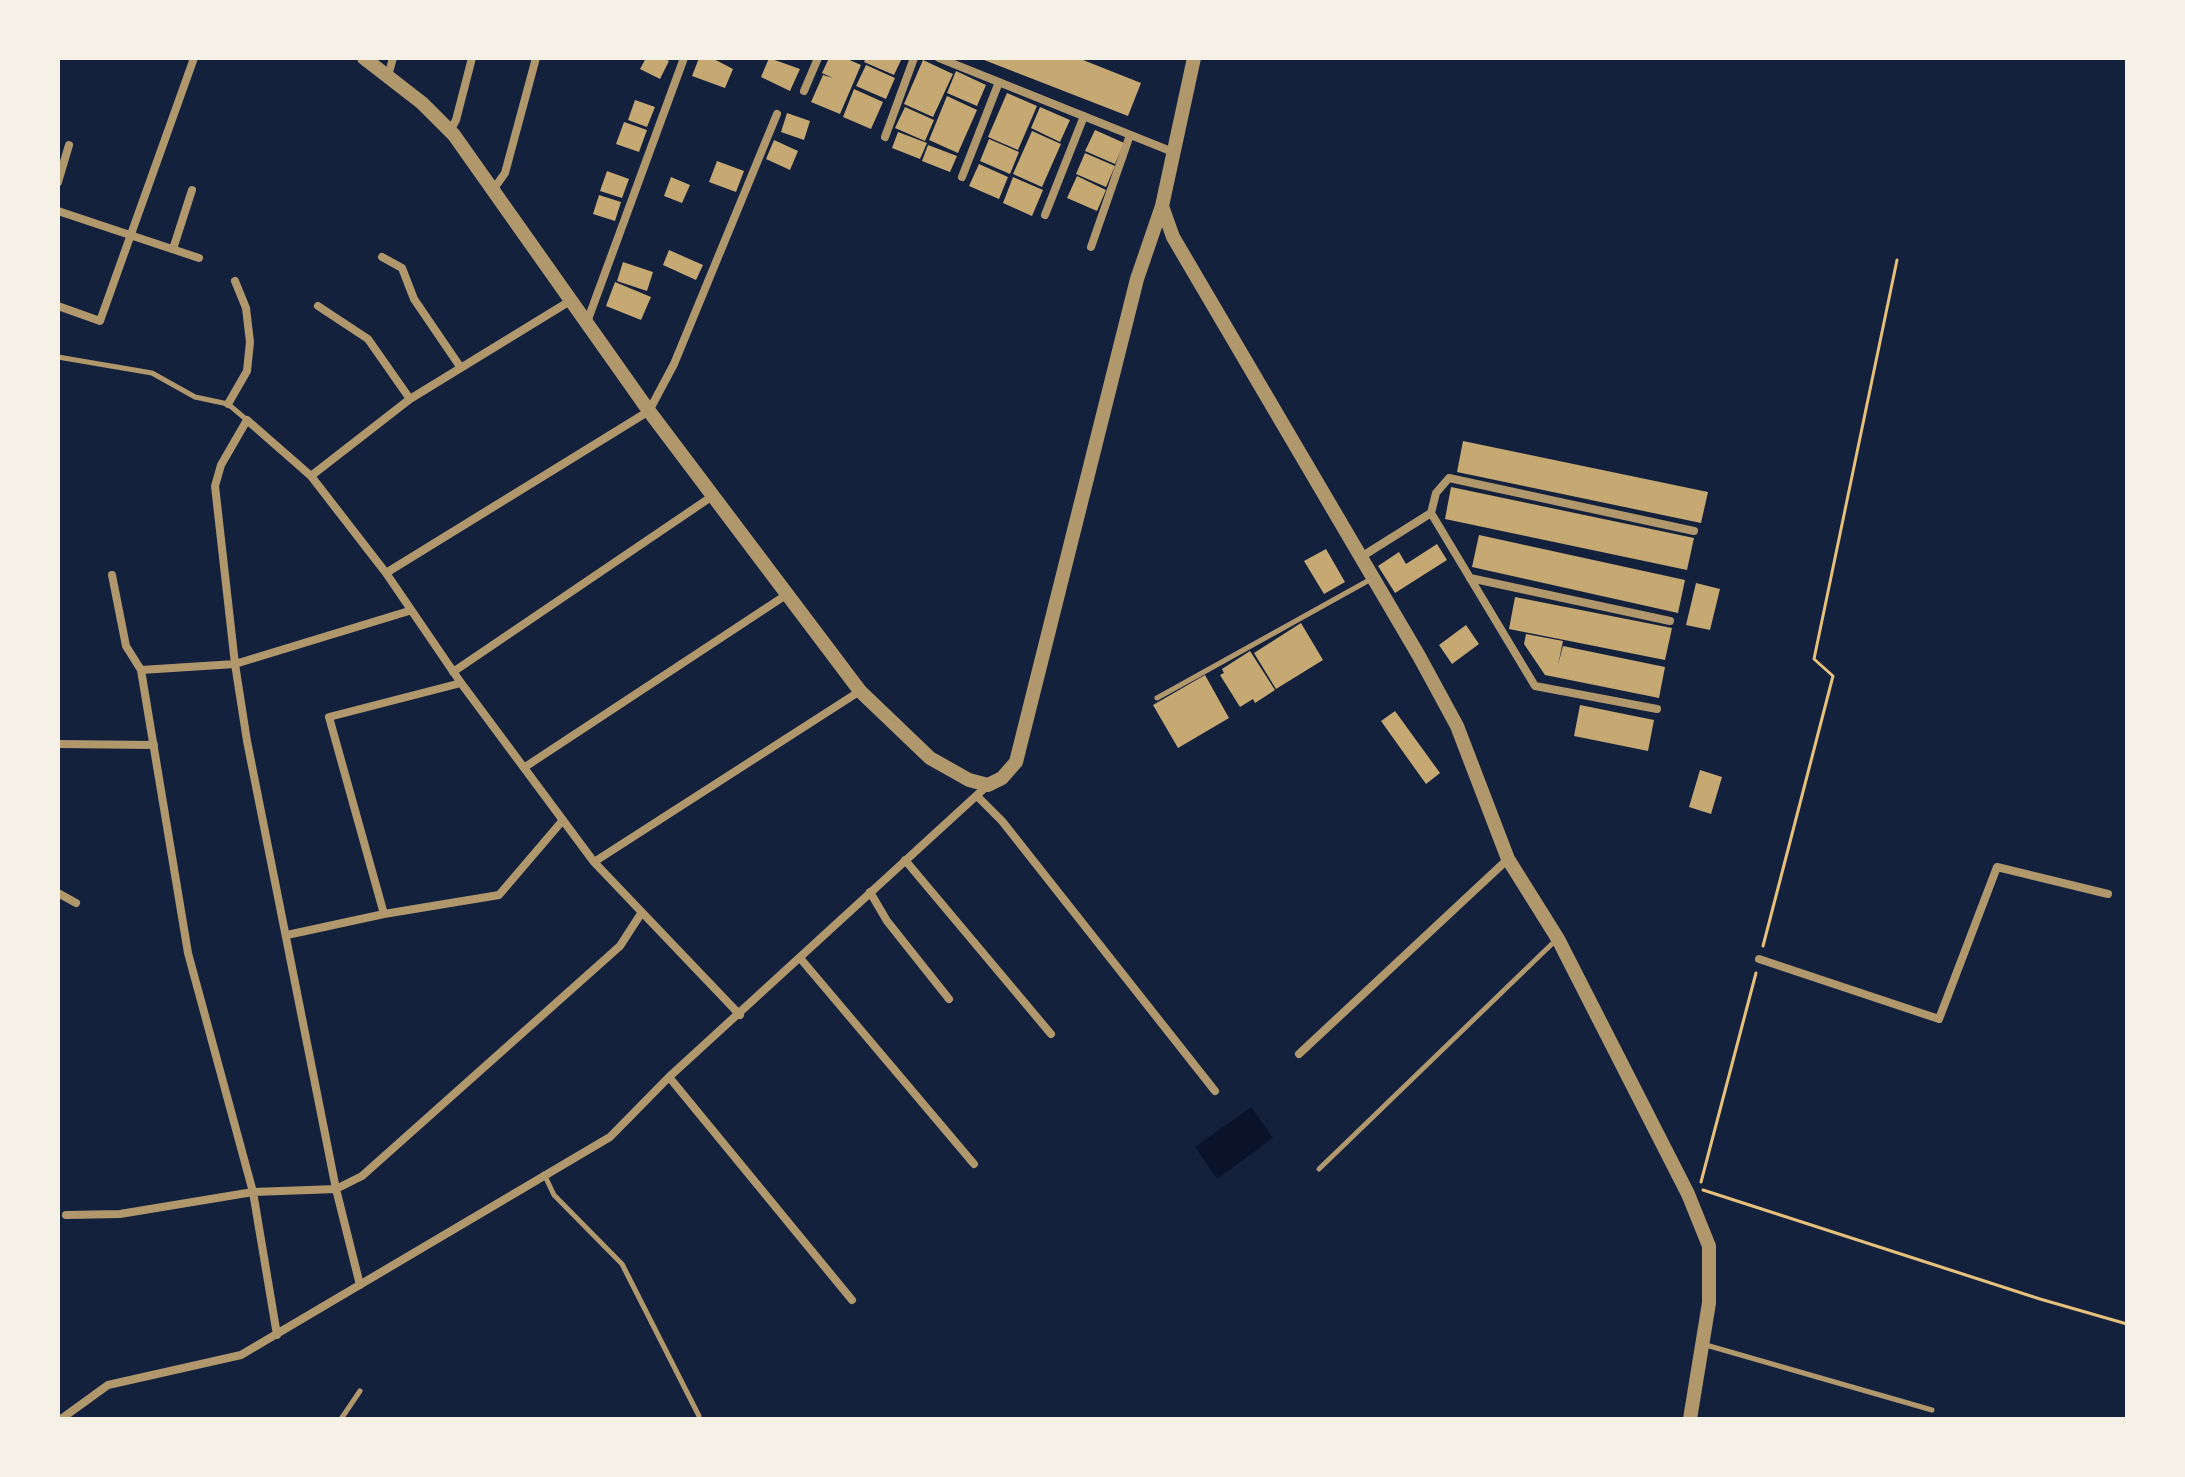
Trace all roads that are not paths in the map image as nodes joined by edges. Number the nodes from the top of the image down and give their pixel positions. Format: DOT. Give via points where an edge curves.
graph roads {
  1 [pos="194,58"];
  2 [pos="364,58"];
  3 [pos="393,58"];
  4 [pos="472,58"];
  5 [pos="536,58"];
  6 [pos="684,58"];
  7 [pos="818,58"];
  8 [pos="914,58"];
  9 [pos="939,58"];
  10 [pos="1194,58"];
  11 [pos="388,76"];
  12 [pos="999,82"];
  13 [pos="804,91"];
  14 [pos="777,114"];
  15 [pos="1084,116"];
  16 [pos="450,131"];
  17 [pos="1130,135"];
  18 [pos="885,137"];
  19 [pos="69,145"];
  20 [pos="1173,152"];
  21 [pos="962,177"];
  22 [pos="58,182"];
  23 [pos="192,190"];
  24 [pos="493,190"];
  25 [pos="1162,206"];
  26 [pos="58,211"];
  27 [pos="1045,215"];
  28 [pos="130,235"];
  29 [pos="1091,247"];
  30 [pos="173,249"];
  31 [pos="382,257"];
  32 [pos="199,258"];
  33 [pos="235,281"];
  34 [pos="570,301"];
  35 [pos="58,306"];
  36 [pos="318,306"];
  37 [pos="587,322"];
  38 [pos="58,357"];
  39 [pos="461,368"];
  40 [pos="410,399"];
  41 [pos="228,404"];
  42 [pos="649,411"];
  43 [pos="247,420"];
  44 [pos="311,476"];
  45 [pos="714,495"];
  46 [pos="1431,513"];
  47 [pos="1694,531"];
  48 [pos="1361,557"];
  49 [pos="386,573"];
  50 [pos="112,575"];
  51 [pos="1373,578"];
  52 [pos="1470,578"];
  53 [pos="786,595"];
  54 [pos="409,611"];
  55 [pos="1670,621"];
  56 [pos="235,664"];
  57 [pos="141,670"];
  58 [pos="453,672"];
  59 [pos="461,683"];
  60 [pos="860,691"];
  61 [pos="1157,698"];
  62 [pos="1657,709"];
  63 [pos="58,744"];
  64 [pos="154,745"];
  65 [pos="525,767"];
  66 [pos="988,785"];
  67 [pos="977,796"];
  68 [pos="563,820"];
  69 [pos="1508,859"];
  70 [pos="905,860"];
  71 [pos="594,862"];
  72 [pos="870,892"];
  73 [pos="58,893"];
  74 [pos="2108,894"];
  75 [pos="76,903"];
  76 [pos="642,912"];
  77 [pos="384,914"];
  78 [pos="287,935"];
  79 [pos="1558,939"];
  80 [pos="800,958"];
  81 [pos="1759,959"];
  82 [pos="949,999"];
  83 [pos="740,1015"];
  84 [pos="1051,1034"];
  85 [pos="1299,1054"];
  86 [pos="669,1077"];
  87 [pos="1215,1091"];
  88 [pos="974,1164"];
  89 [pos="1319,1169"];
  90 [pos="544,1174"];
  91 [pos="336,1189"];
  92 [pos="253,1192"];
  93 [pos="66,1215"];
  94 [pos="360,1285"];
  95 [pos="852,1300"];
  96 [pos="277,1335"];
  97 [pos="1703,1344"];
  98 [pos="360,1391"];
  99 [pos="1932,1410"];
  100 [pos="699,1416"];
  101 [pos="61,1419"];
  102 [pos="341,1419"];
  103 [pos="1690,1419"];
  1 -- 28 [label="street"];
  2 -- 11 [label="street"];
  3 -- 11 [label="street"];
  4 -- 16 [label="street"];
  5 -- 24 [label="street" via="505,173"];
  6 -- 37 [label="street"];
  7 -- 13 [label="street"];
  8 -- 18 [label="street"];
  9 -- 12 [label="street"];
  10 -- 20 [label="street"];
  11 -- 16 [label="street"];
  12 -- 15 [label="street"];
  12 -- 21 [label="street"];
  14 -- 42 [label="street" via="674,364"];
  15 -- 17 [label="street"];
  15 -- 27 [label="street"];
  16 -- 24 [label="street"];
  17 -- 20 [label="street"];
  17 -- 29 [label="street"];
  19 -- 22 [label="street"];
  20 -- 25 [label="street"];
  23 -- 30 [label="street"];
  24 -- 34 [label="street"];
  25 -- 48 [label="street" via="1173,237"];
  25 -- 66 [label="street" via="1137,279 1016,762"];
  26 -- 28 [label="street"];
  28 -- 30 [label="street"];
  28 -- 35 [label="street" via="100,321"];
  30 -- 32 [label="street"];
  31 -- 39 [label="street" via="402,268 414,299"];
  33 -- 41 [label="street" via="246,308 250,342 247,371"];
  34 -- 37 [label="street"];
  34 -- 39 [label="street"];
  36 -- 40 [label="street" via="368,339"];
  37 -- 42 [label="street"];
  38 -- 41 [label="lane" via="152,373 195,397"];
  39 -- 40 [label="street"];
  40 -- 44 [label="street"];
  41 -- 43 [label="lane"];
  42 -- 45 [label="street"];
  42 -- 49 [label="street"];
  43 -- 44 [label="street"];
  43 -- 56 [label="street" via="215,486"];
  44 -- 49 [label="street"];
  45 -- 53 [label="street"];
  45 -- 58 [label="street"];
  46 -- 47 [label="street" via="1436,493 1449,478"];
  46 -- 48 [label="street"];
  46 -- 52 [label="street"];
  48 -- 51 [label="street"];
  49 -- 54 [label="street"];
  50 -- 57 [label="street" via="126,646"];
  51 -- 61 [label="lane"];
  51 -- 69 [label="street" via="1457,726"];
  52 -- 55 [label="street"];
  52 -- 62 [label="street" via="1535,686"];
  53 -- 60 [label="street"];
  53 -- 65 [label="street"];
  54 -- 56 [label="street"];
  54 -- 58 [label="street"];
  56 -- 57 [label="street"];
  56 -- 78 [label="street"];
  57 -- 64 [label="street"];
  58 -- 59 [label="street"];
  59 -- 65 [label="street"];
  59 -- 77 [label="street" via="329,717"];
  60 -- 66 [label="street" via="930,758"];
  60 -- 71 [label="street"];
  63 -- 64 [label="street"];
  64 -- 92 [label="street" via="188,953"];
  65 -- 68 [label="street"];
  66 -- 67 [label="street"];
  67 -- 70 [label="street"];
  67 -- 87 [label="street"];
  68 -- 71 [label="street"];
  68 -- 77 [label="street" via="499,895"];
  69 -- 79 [label="street"];
  69 -- 85 [label="street"];
  70 -- 72 [label="street"];
  70 -- 84 [label="street"];
  71 -- 76 [label="street"];
  72 -- 80 [label="street"];
  72 -- 82 [label="street"];
  73 -- 75 [label="street"];
  74 -- 81 [label="street" via="1997,867 1939,1019"];
  76 -- 83 [label="street"];
  76 -- 91 [label="street" via="620,946 597,967 362,1176"];
  77 -- 78 [label="street"];
  78 -- 91 [label="street"];
  79 -- 89 [label="lane"];
  79 -- 97 [label="street" via="1709,1246"];
  80 -- 83 [label="street"];
  80 -- 88 [label="street"];
  83 -- 86 [label="street"];
  86 -- 90 [label="street" via="610,1137"];
  86 -- 95 [label="street"];
  90 -- 94 [label="street"];
  90 -- 100 [label="lane" via="554,1195 622,1264"];
  91 -- 92 [label="street"];
  91 -- 94 [label="street"];
  92 -- 93 [label="street" via="120,1214"];
  92 -- 96 [label="street"];
  94 -- 96 [label="street"];
  96 -- 101 [label="street" via="241,1355 108,1385"];
  97 -- 99 [label="lane"];
  97 -- 103 [label="street"];
  98 -- 102 [label="lane"];
}
